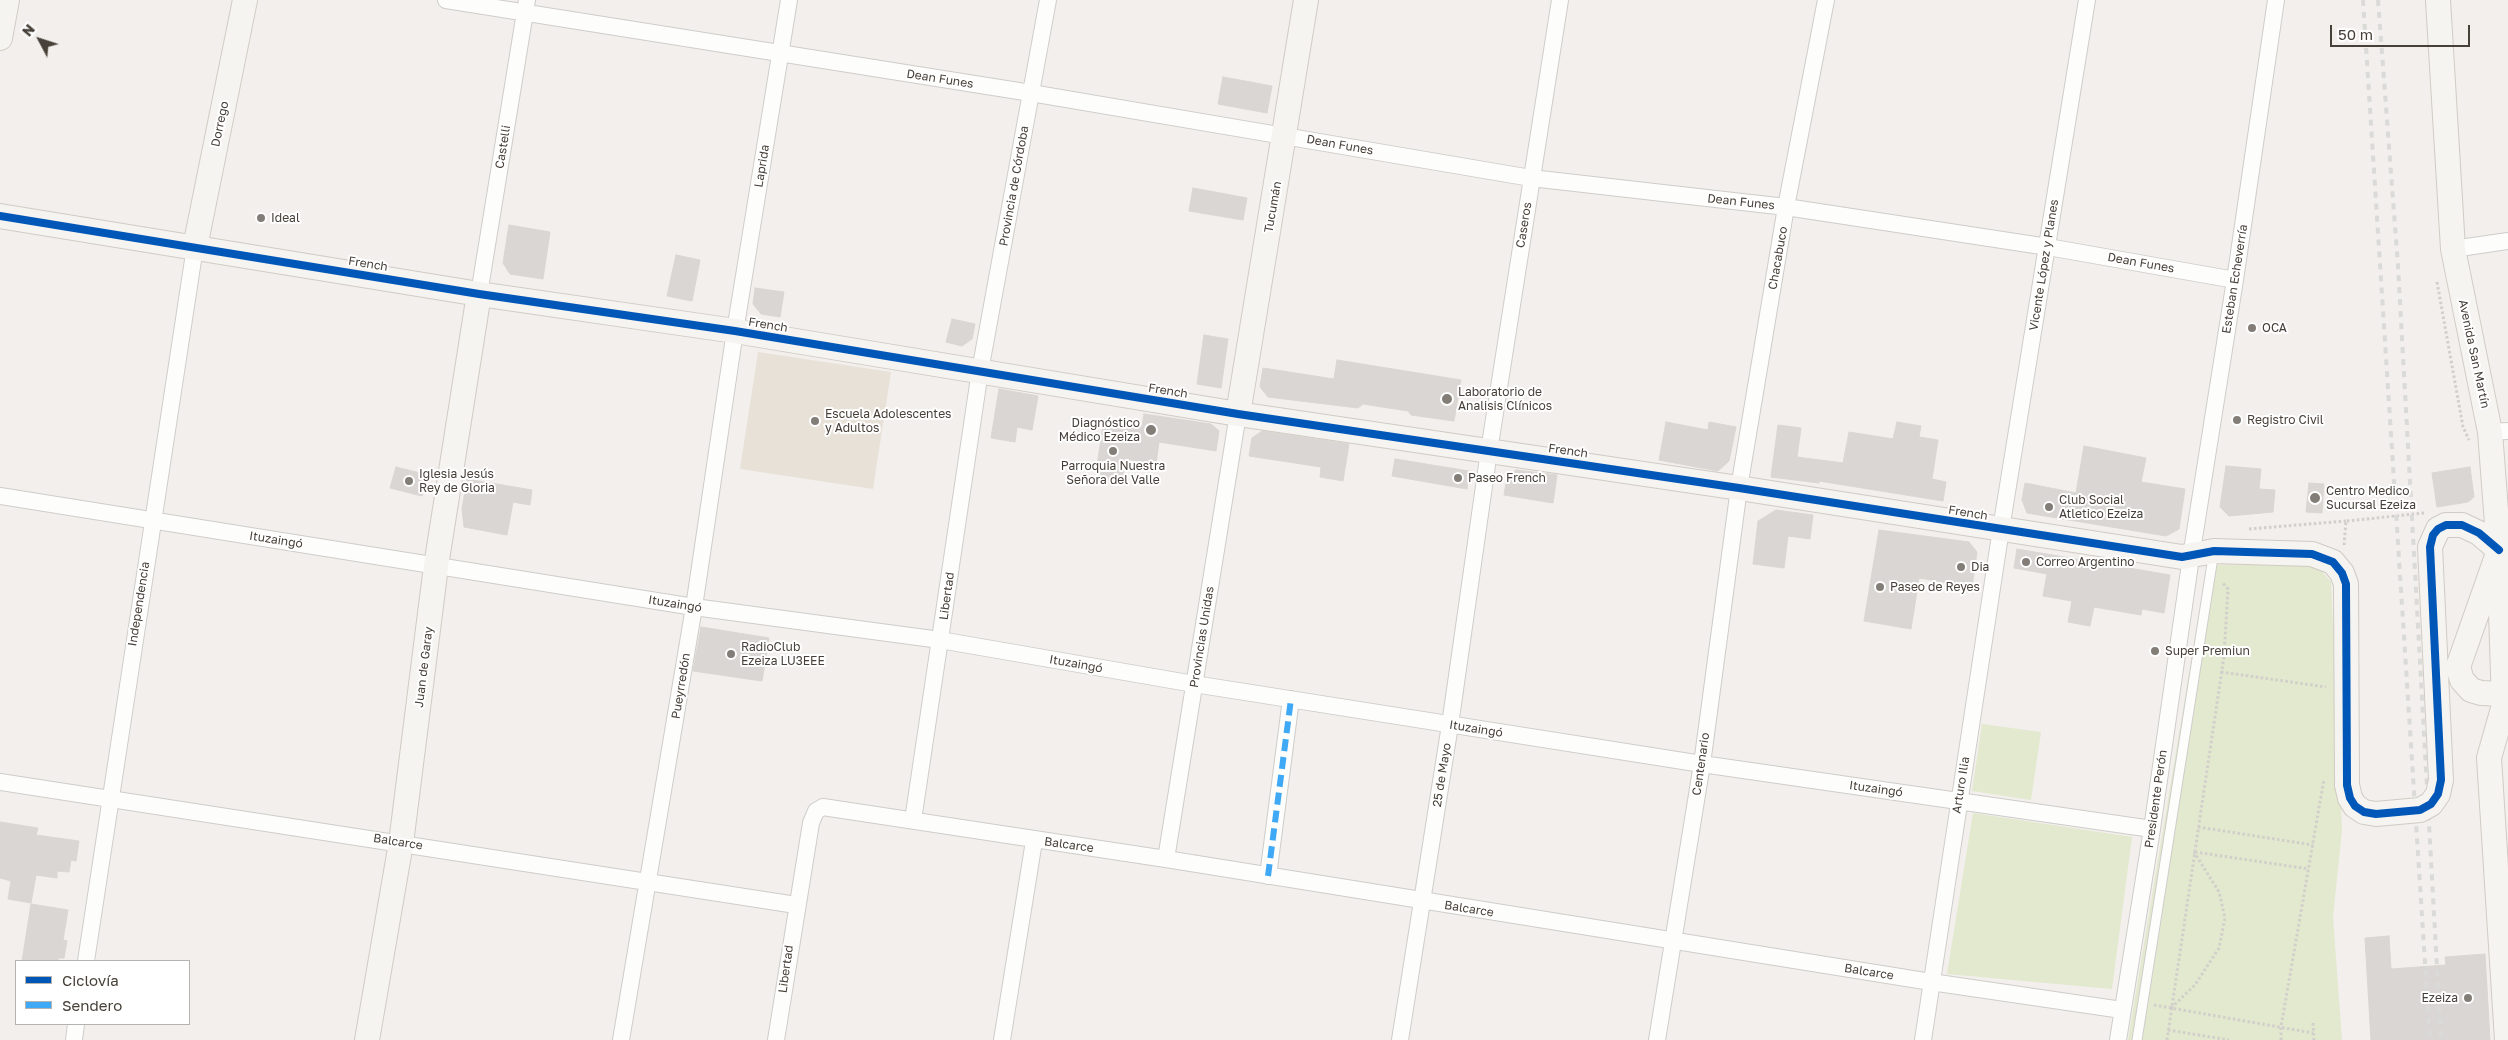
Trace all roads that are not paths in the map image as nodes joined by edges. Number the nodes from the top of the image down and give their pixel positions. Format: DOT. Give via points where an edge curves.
graph roads {
  1 [pos="7,0"];
  2 [pos="245,0"];
  3 [pos="446,0"];
  4 [pos="789,0"];
  5 [pos="1048,0"];
  6 [pos="1306,0"];
  7 [pos="1560,0"];
  8 [pos="1826,0"];
  9 [pos="2086,0"];
  10 [pos="2276,0"];
  11 [pos="2438,0"];
  12 [pos="526,6"];
  13 [pos="0,38"];
  14 [pos="780,53"];
  15 [pos="1031,93"];
  16 [pos="1285,136"];
  17 [pos="1531,178"];
  18 [pos="1786,207"];
  19 [pos="0,216"];
  20 [pos="2508,241"];
  21 [pos="2048,247"];
  22 [pos="195,248"];
  23 [pos="2453,249"];
  24 [pos="2235,280"];
  25 [pos="479,294"];
  26 [pos="735,332"];
  27 [pos="980,371"];
  28 [pos="1238,414"];
  29 [pos="2499,431"];
  30 [pos="1489,451"];
  31 [pos="1739,488"];
  32 [pos="0,496"];
  33 [pos="152,520"];
  34 [pos="2001,530"];
  35 [pos="2499,550"];
  36 [pos="2214,551"];
  37 [pos="2191,557"];
  38 [pos="436,566"];
  39 [pos="694,607"];
  40 [pos="940,640"];
  41 [pos="2506,643"];
  42 [pos="1194,684"];
  43 [pos="1291,699"];
  44 [pos="2505,707"];
  45 [pos="1450,725"];
  46 [pos="1702,764"];
  47 [pos="0,782"];
  48 [pos="110,798"];
  49 [pos="1959,801"];
  50 [pos="816,811"];
  51 [pos="913,820"];
  52 [pos="2152,828"];
  53 [pos="2170,832"];
  54 [pos="1034,841"];
  55 [pos="401,843"];
  56 [pos="1166,859"];
  57 [pos="1268,876"];
  58 [pos="648,882"];
  59 [pos="1423,902"];
  60 [pos="796,905"];
  61 [pos="1674,940"];
  62 [pos="86,960"];
  63 [pos="1931,982"];
  64 [pos="2142,1007"];
  65 [pos="2122,1010"];
  66 [pos="76,1025"];
  67 [pos="74,1040"];
  68 [pos="367,1040"];
  69 [pos="622,1040"];
  70 [pos="776,1040"];
  71 [pos="1002,1040"];
  72 [pos="1400,1040"];
  73 [pos="1658,1040"];
  74 [pos="1922,1040"];
  75 [pos="2118,1040"];
  76 [pos="2137,1040"];
  77 [pos="2507,1040"];
  1 -- 13 [label="street"];
  2 -- 22 [label="street, Dorrego"];
  3 -- 12 [label="street, Dean Funes"];
  4 -- 14 [label="street, Laprida"];
  5 -- 15 [label="street, Provincia de Córdoba"];
  6 -- 16 [label="street, Tucumán"];
  7 -- 17 [label="street, Caseros"];
  8 -- 18 [label="street, Chacabuco"];
  9 -- 21 [label="street, Vicente López y Planes"];
  10 -- 24 [label="street, Esteban Echeverría"];
  11 -- 23 [label="street, Avenida San Martín"];
  12 -- 14 [label="street, Dean Funes"];
  12 -- 25 [label="street, Castelli"];
  14 -- 15 [label="street, Dean Funes"];
  14 -- 26 [label="street, Laprida"];
  15 -- 16 [label="street, Dean Funes"];
  15 -- 27 [label="street, Provincia de Córdoba"];
  16 -- 17 [label="street, Dean Funes"];
  16 -- 28 [label="street, Tucumán"];
  17 -- 18 [label="street, Dean Funes"];
  17 -- 30 [label="street, Caseros"];
  18 -- 21 [label="street, Dean Funes"];
  18 -- 31 [label="street, Chacabuco"];
  19 -- 22 [label="street, French"];
  20 -- 23 [label="street"];
  21 -- 24 [label="street, Dean Funes"];
  21 -- 34 [label="street, Vicente López y Planes"];
  22 -- 25 [label="street, French"];
  22 -- 33 [label="street, Independencia"];
  23 -- 29 [label="street, Avenida San Martín"];
  24 -- 37 [label="street, Esteban Echeverría"];
  25 -- 26 [label="street, French"];
  25 -- 38 [label="street, Juan de Garay"];
  26 -- 27 [label="street, French"];
  26 -- 39 [label="street, Pueyrredón"];
  27 -- 28 [label="street, French"];
  27 -- 40 [label="street, Libertad"];
  28 -- 30 [label="street, French"];
  28 -- 42 [label="street, Provincias Unidas"];
  29 -- 35 [label="street, Avenida San Martín"];
  30 -- 31 [label="street, French"];
  30 -- 45 [label="street, 25 de Mayo"];
  31 -- 34 [label="street, French"];
  31 -- 46 [label="street, Centenario"];
  32 -- 33 [label="street, Ituzaingó"];
  33 -- 38 [label="street, Ituzaingó"];
  33 -- 48 [label="street, Independencia"];
  34 -- 37 [label="street, French"];
  34 -- 49 [label="street, Arturo Ilia"];
  35 -- 36 [label="street, French, bridge" via="2462,525 2438,528 2430,547 2441,780 2438,794 2431,804 2420,810 2376,814 2355,806 2347,784 2346,584 2337,568 2312,554"];
  35 -- 41 [label="street, Avenida San Martín"];
  35 -- 44 [label="street" via="2458,667 2462,680 2471,690"];
  36 -- 37 [label="street, French"];
  36 -- 53 [label="lane"];
  37 -- 52 [label="street, Presidente Perón"];
  38 -- 39 [label="street, Ituzaingó"];
  38 -- 55 [label="street, Juan de Garay"];
  39 -- 40 [label="street, Ituzaingó"];
  39 -- 58 [label="street, Pueyrredón"];
  40 -- 42 [label="street, Ituzaingó"];
  40 -- 51 [label="street, Libertad"];
  41 -- 44 [label="street, Avenida San Martín"];
  42 -- 43 [label="street, Ituzaingó"];
  42 -- 56 [label="street, Provincias Unidas"];
  43 -- 45 [label="street, Ituzaingó"];
  43 -- 57 [label="street"];
  44 -- 77 [label="street, Avenida San Martín" via="2489,758"];
  45 -- 46 [label="street, Ituzaingó"];
  45 -- 59 [label="street, 25 de Mayo"];
  46 -- 49 [label="street, Ituzaingó"];
  46 -- 61 [label="street, Centenario"];
  47 -- 48 [label="street, Balcarce"];
  48 -- 55 [label="street, Balcarce"];
  48 -- 62 [label="street, Independencia"];
  49 -- 52 [label="street, Ituzaingó"];
  49 -- 63 [label="street, Arturo Ilia"];
  50 -- 51 [label="street, Balcarce" via="832,807"];
  50 -- 60 [label="street, Libertad" via="811,822"];
  51 -- 54 [label="street, Balcarce"];
  52 -- 53 [label="lane"];
  52 -- 65 [label="street, Presidente Perón"];
  53 -- 64 [label="lane"];
  54 -- 56 [label="street, Balcarce"];
  54 -- 71 [label="street"];
  55 -- 58 [label="street, Balcarce"];
  55 -- 68 [label="street, Juan de Garay"];
  56 -- 57 [label="street, Balcarce"];
  57 -- 59 [label="street, Balcarce"];
  58 -- 60 [label="street, Balcarce"];
  58 -- 69 [label="street, Pueyrredón"];
  59 -- 61 [label="street, Balcarce"];
  59 -- 72 [label="street, 25 de Mayo"];
  60 -- 70 [label="street, Libertad"];
  61 -- 63 [label="street, Balcarce"];
  61 -- 73 [label="street, Centenario"];
  63 -- 65 [label="street, Balcarce"];
  63 -- 74 [label="street, Arturo Ilia"];
  64 -- 65 [label="lane"];
  64 -- 76 [label="lane"];
  65 -- 75 [label="street, Presidente Perón"];
  66 -- 67 [label="street"];
}
